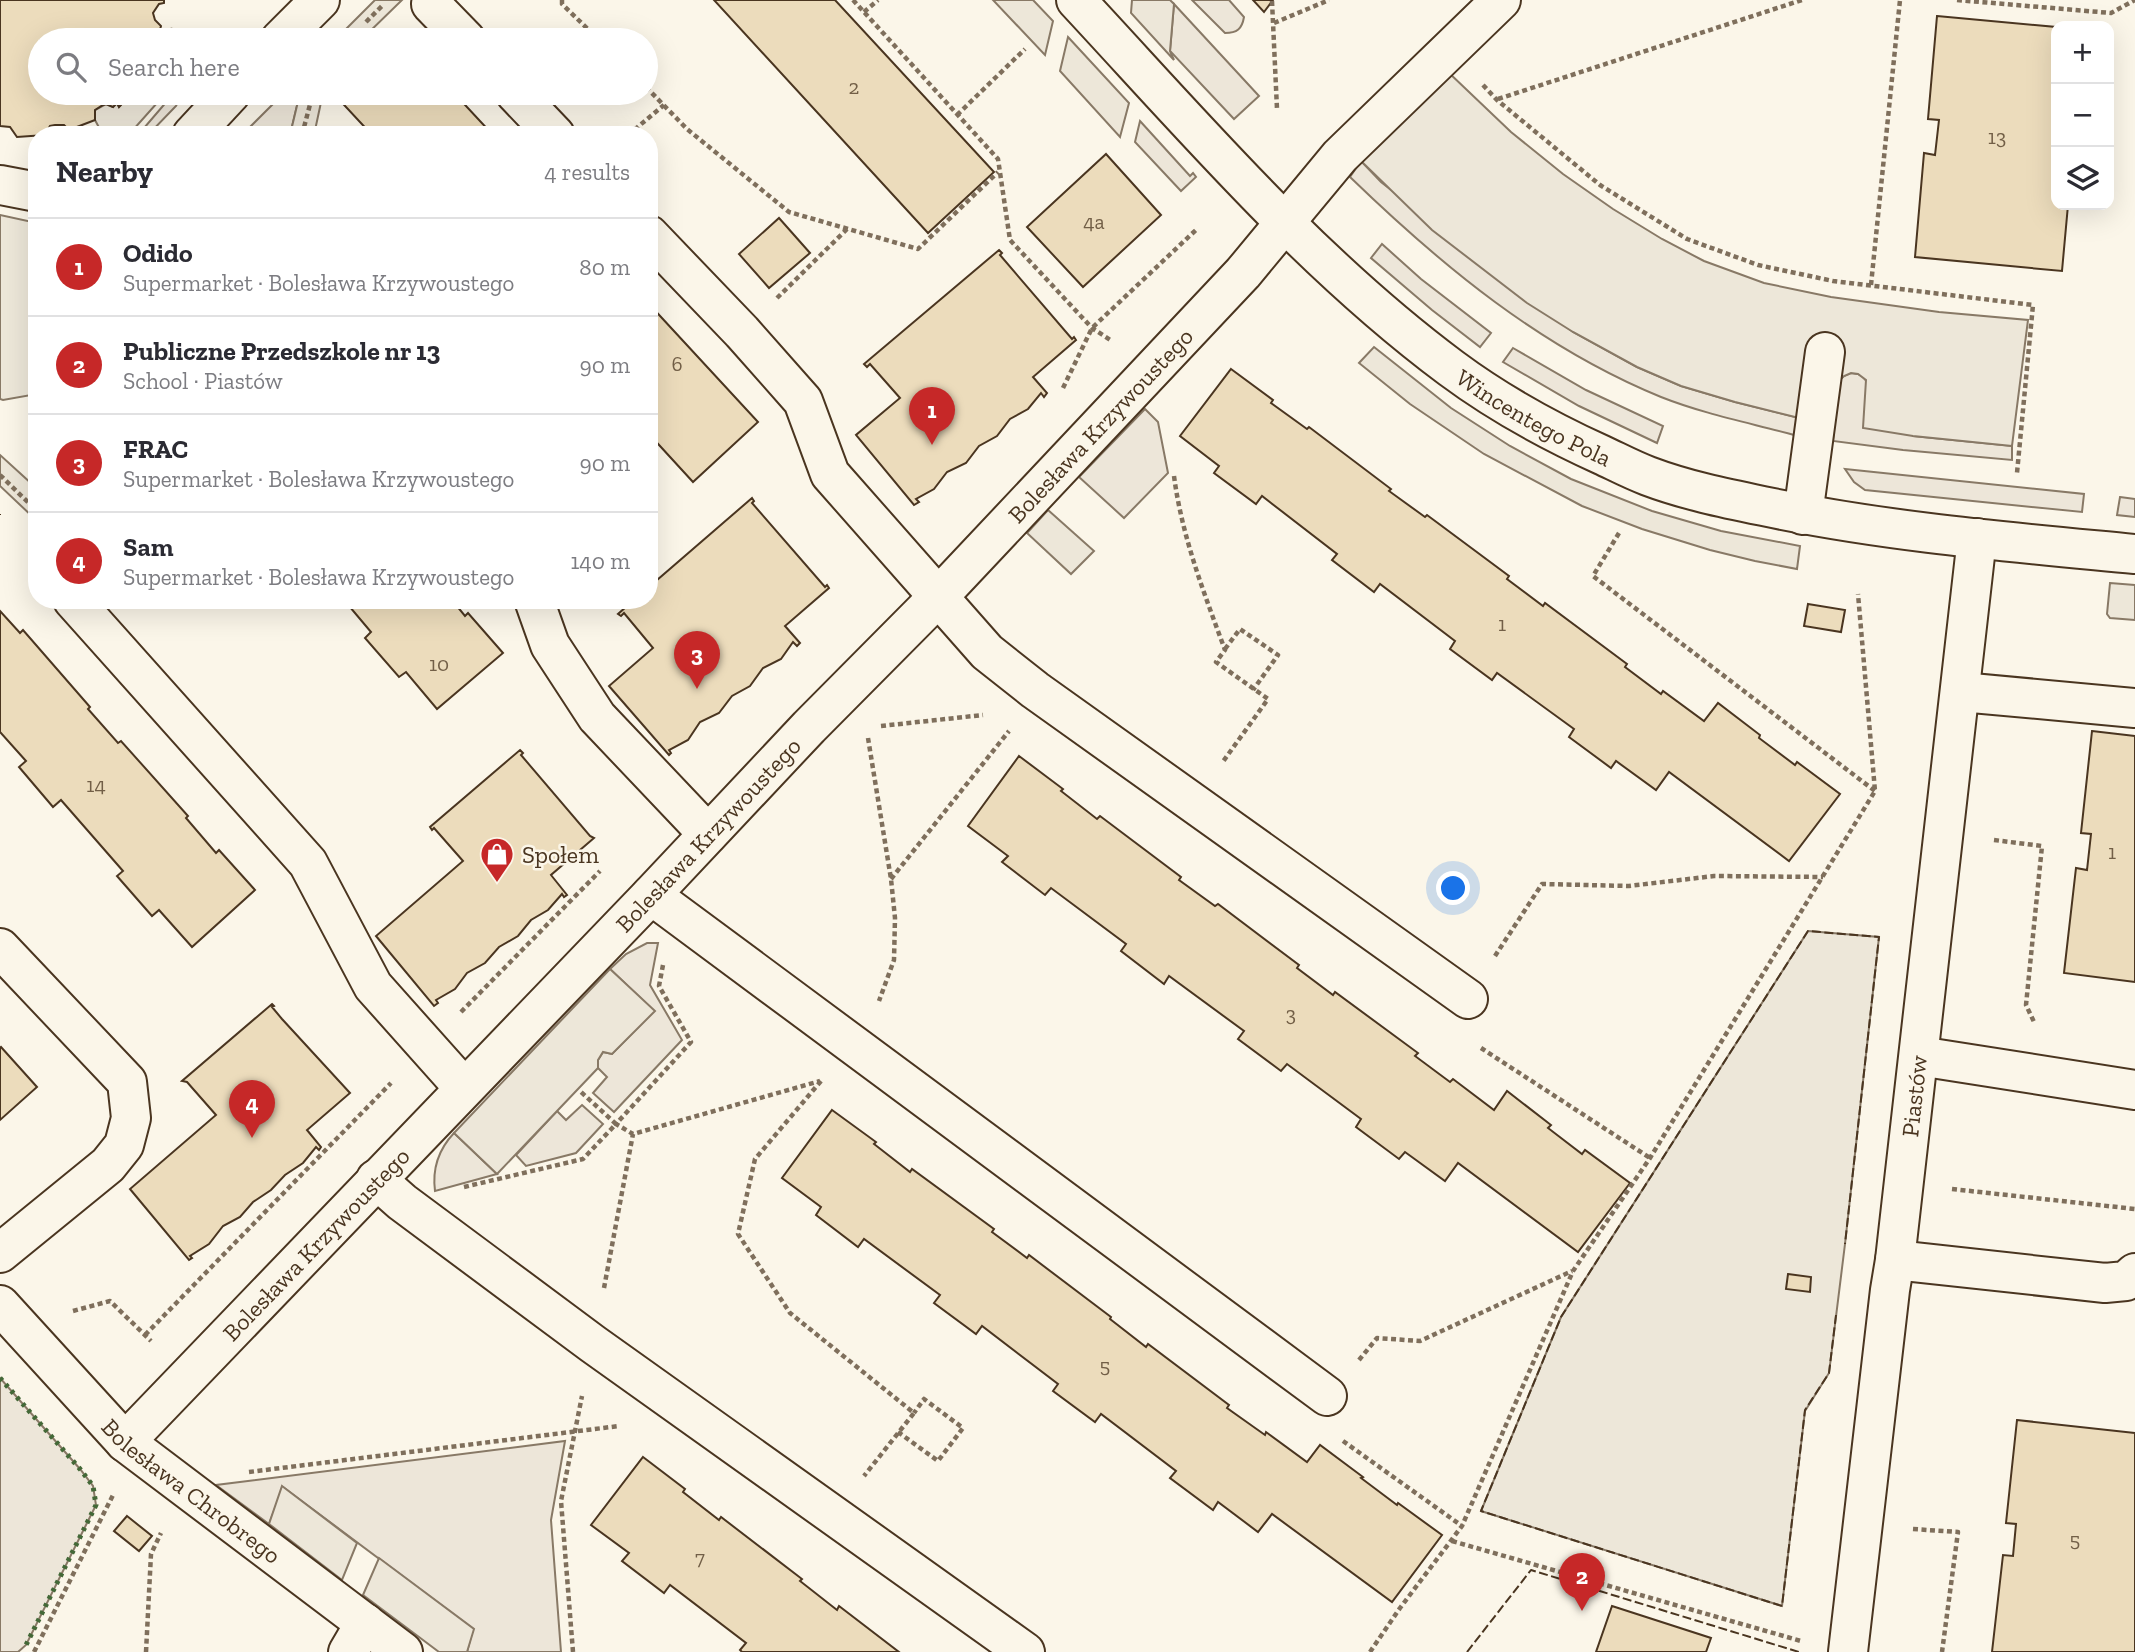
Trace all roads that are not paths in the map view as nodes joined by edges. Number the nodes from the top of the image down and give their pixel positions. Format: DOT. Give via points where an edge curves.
graph roads {
  1 [pos="320,0"];
  2 [pos="1076,0"];
  3 [pos="431,4"];
  4 [pos="1480,7"];
  5 [pos="292,28"];
  6 [pos="454,28"];
  7 [pos="220,105"];
  8 [pos="526,105"];
  9 [pos="200,126"];
  10 [pos="546,126"];
  11 [pos="0,185"];
  12 [pos="28,190"];
  13 [pos="1285,222"];
  14 [pos="658,244"];
  15 [pos="1825,352"];
  16 [pos="1803,514"];
  17 [pos="1977,538"];
  18 [pos="2135,554"];
  19 [pos="939,596"];
  20 [pos="81,609"];
  21 [pos="537,609"];
  22 [pos="1961,692"];
  23 [pos="2135,708"];
  24 [pos="708,834"];
  25 [pos="651,895"];
  26 [pos="0,948"];
  27 [pos="1468,999"];
  28 [pos="1919,1056"];
  29 [pos="464,1087"];
  30 [pos="2135,1090"];
  31 [pos="389,1190"];
  32 [pos="0,1253"];
  33 [pos="1895,1260"];
  34 [pos="2135,1273"];
  35 [pos="9,1315"];
  36 [pos="1328,1396"];
  37 [pos="125,1442"];
  38 [pos="357,1638"];
  39 [pos="403,1652"];
  40 [pos="1026,1652"];
  41 [pos="1848,1652"];
  1 -- 5 [label="street"];
  2 -- 13 [label="street, Wincentego Pola"];
  3 -- 6 [label="street"];
  4 -- 13 [label="street, Bolesława Krzywoustego" via="1340,156"];
  7 -- 9 [label="street"];
  8 -- 10 [label="street"];
  11 -- 12 [label="street"];
  13 -- 16 [label="street, Wincentego Pola" via="1343,279 1451,368 1558,435 1690,490"];
  13 -- 19 [label="street, Bolesława Krzywoustego" via="1250,265"];
  14 -- 19 [label="street" via="803,401 830,474"];
  15 -- 16 [label="street"];
  16 -- 17 [label="street, Wincentego Pola"];
  17 -- 18 [label="street, Wincentego Pola"];
  17 -- 22 [label="street, Piastów"];
  19 -- 24 [label="street, Bolesława Krzywoustego"];
  19 -- 27 [label="street" via="987,652 1035,690"];
  20 -- 29 [label="street" via="308,863 373,986"];
  21 -- 24 [label="street" via="550,645 597,717"];
  22 -- 23 [label="street"];
  22 -- 28 [label="street, Piastów"];
  24 -- 25 [label="street, Bolesława Krzywoustego"];
  25 -- 29 [label="street, Bolesława Krzywoustego"];
  25 -- 36 [label="street"];
  26 -- 32 [label="street" via="127,1082 131,1118 124,1145 108,1165"];
  28 -- 30 [label="street"];
  28 -- 33 [label="street, Piastów"];
  29 -- 31 [label="street, Bolesława Krzywoustego"];
  31 -- 37 [label="street, Bolesława Krzywoustego" via="187,1376"];
  31 -- 40 [label="street" via="593,1344"];
  33 -- 34 [label="street" via="2105,1283 2126,1281"];
  33 -- 41 [label="street, Piastów"];
  35 -- 37 [label="street, Bolesława Chrobrego"];
  37 -- 38 [label="street, Bolesława Chrobrego" via="184,1486"];
  38 -- 39 [label="street, Bolesława Chrobrego"];
}
